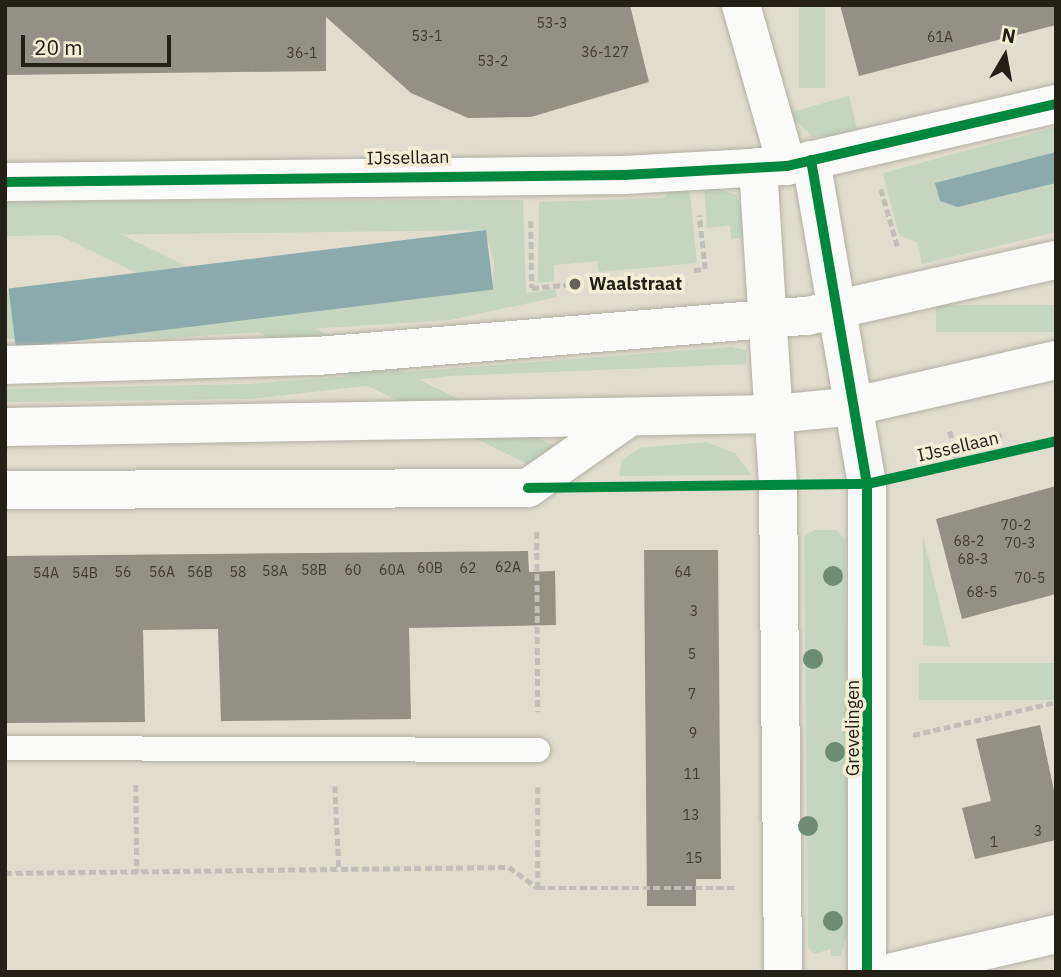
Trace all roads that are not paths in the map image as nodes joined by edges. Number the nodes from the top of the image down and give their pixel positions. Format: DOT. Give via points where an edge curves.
graph roads {
  1 [pos="741,5"];
  2 [pos="1056,104"];
  3 [pos="785,164"];
  4 [pos="5,181"];
  5 [pos="1056,260"];
  6 [pos="839,309"];
  7 [pos="768,319"];
  8 [pos="1056,360"];
  9 [pos="5,365"];
  10 [pos="855,406"];
  11 [pos="775,414"];
  12 [pos="628,418"];
  13 [pos="5,427"];
  14 [pos="5,490"];
  15 [pos="5,748"];
  16 [pos="538,750"];
  17 [pos="1056,934"];
  18 [pos="783,972"];
  19 [pos="867,972"];
  20 [pos="893,972"];
  1 -- 3 [label="street"];
  2 -- 3 [label="street, IJssellaan"];
  3 -- 4 [label="street, IJssellaan" via="530,175"];
  3 -- 6 [label="street"];
  3 -- 7 [label="street"];
  5 -- 6 [label="street"];
  6 -- 7 [label="street"];
  6 -- 10 [label="street"];
  7 -- 9 [label="street" via="290,358"];
  7 -- 11 [label="street"];
  8 -- 10 [label="street"];
  10 -- 11 [label="street"];
  10 -- 19 [label="street, Grevelingen" via="867,484 871,745"];
  11 -- 12 [label="street"];
  11 -- 18 [label="street"];
  12 -- 13 [label="street"];
  12 -- 14 [label="street" via="533,488"];
  15 -- 16 [label="lane"];
  17 -- 20 [label="street"];
}
